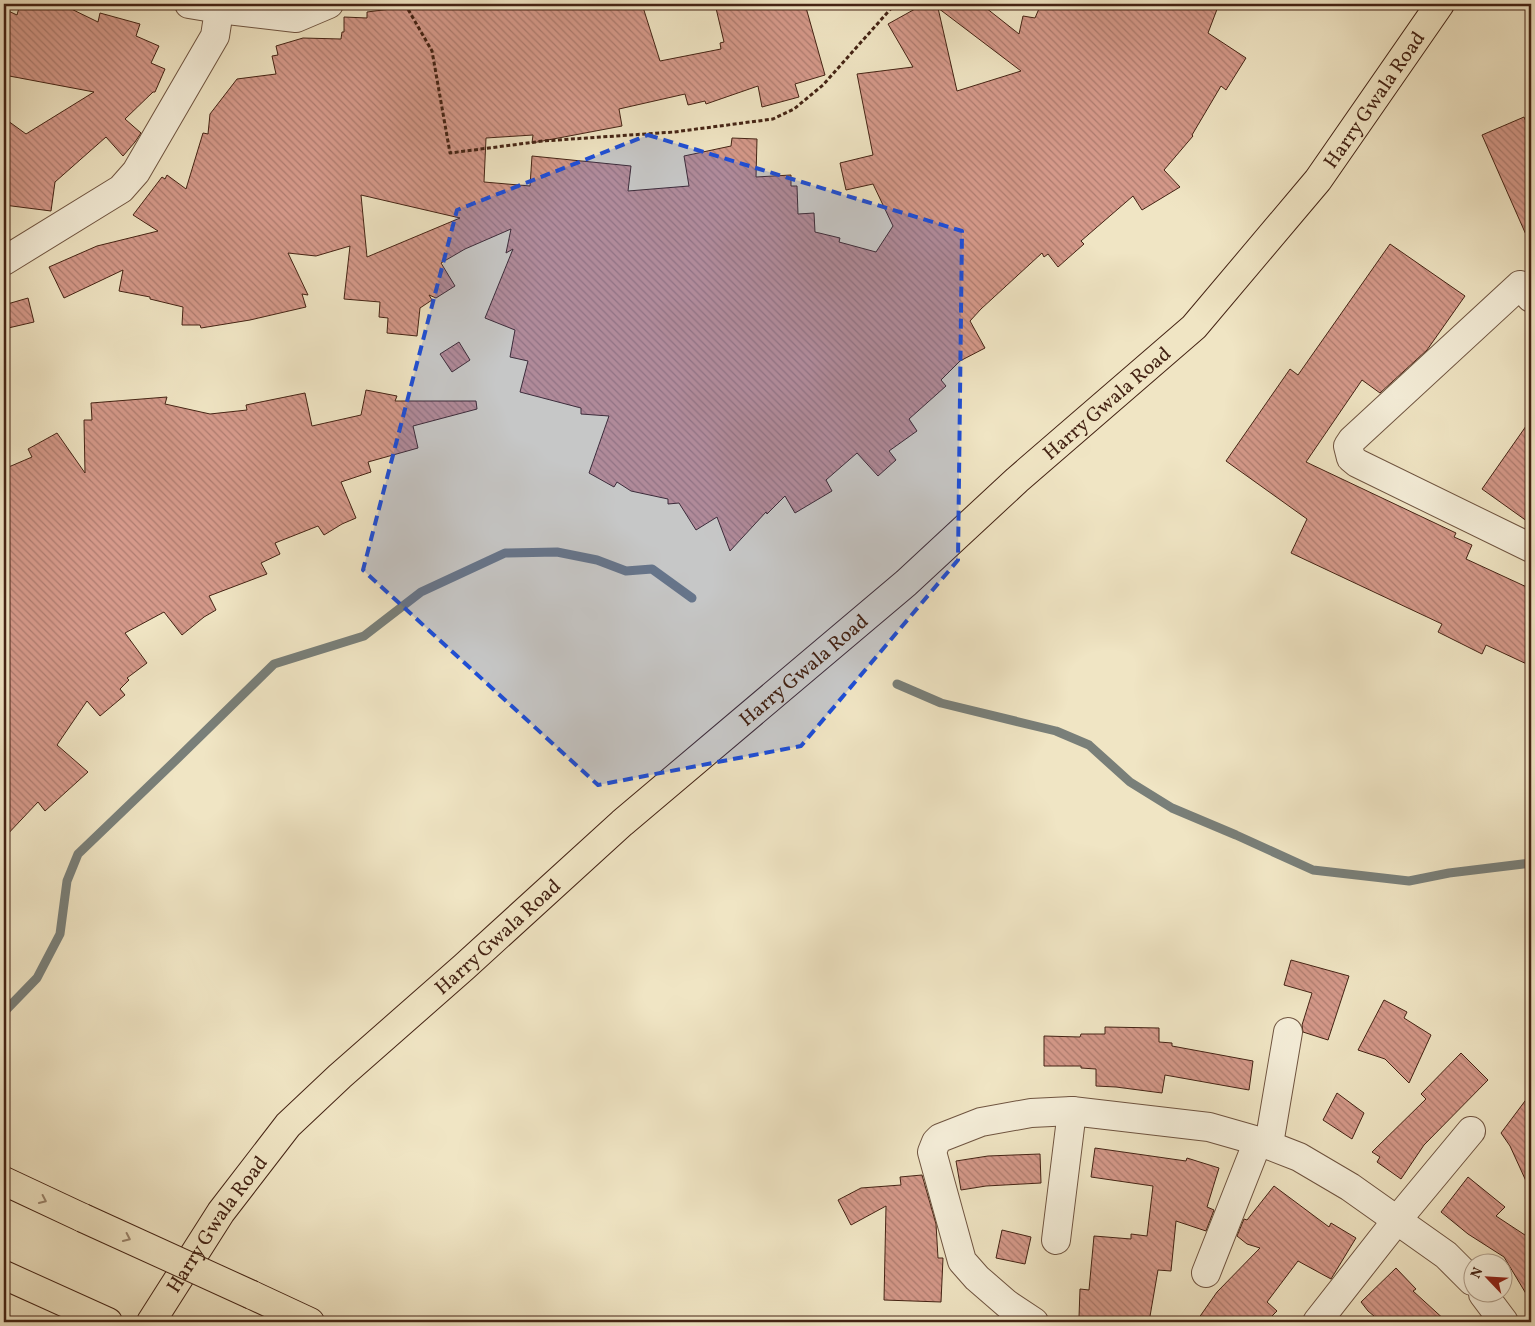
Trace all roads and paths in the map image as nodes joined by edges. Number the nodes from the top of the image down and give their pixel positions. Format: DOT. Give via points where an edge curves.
graph roads {
  1 [pos="189,4"];
  2 [pos="329,4"];
  3 [pos="405,4"];
  4 [pos="895,4"];
  5 [pos="1440,4"];
  6 [pos="219,6"];
  7 [pos="4,261"];
  8 [pos="1531,298"];
  9 [pos="1531,548"];
  10 [pos="1288,1032"];
  11 [pos="1072,1111"];
  12 [pos="1471,1131"];
  13 [pos="1264,1142"];
  14 [pos="4,1181"];
  15 [pos="1397,1220"];
  16 [pos="1056,1240"];
  17 [pos="1462,1270"];
  18 [pos="1206,1273"];
  19 [pos="4,1275"];
  20 [pos="1490,1304"];
  21 [pos="108,1322"];
  22 [pos="151,1322"];
  23 [pos="310,1322"];
  24 [pos="1034,1322"];
  25 [pos="1316,1322"];
  26 [pos="1504,1322"];
  1 -- 6 [label="street"];
  2 -- 6 [label="street" via="296,18"];
  3 -- 4 [label="path" via="432,51 450,153 543,141 674,132 773,119 794,109 823,85"];
  5 -- 22 [label="main road, Harry Gwala Road" via="1318,180 1194,327 1017,480 906,583 622,823 340,1076 295,1119 221,1212"];
  6 -- 7 [label="street" via="215,36 129,181"];
  8 -- 9 [label="street" via="1520,285 1348,446 1351,458 1357,463"];
  10 -- 13 [label="street"];
  11 -- 13 [label="street" via="1208,1127"];
  11 -- 16 [label="street"];
  11 -- 24 [label="street" via="1031,1113 981,1122 940,1138 932,1152 962,1261 1006,1304"];
  12 -- 15 [label="street"];
  13 -- 15 [label="street" via="1299,1157 1350,1186"];
  13 -- 18 [label="street"];
  14 -- 23 [label="main road, one-way, bridge"];
  15 -- 17 [label="street"];
  15 -- 25 [label="street"];
  19 -- 21 [label="main road"];
  20 -- 26 [label="street"];
}
